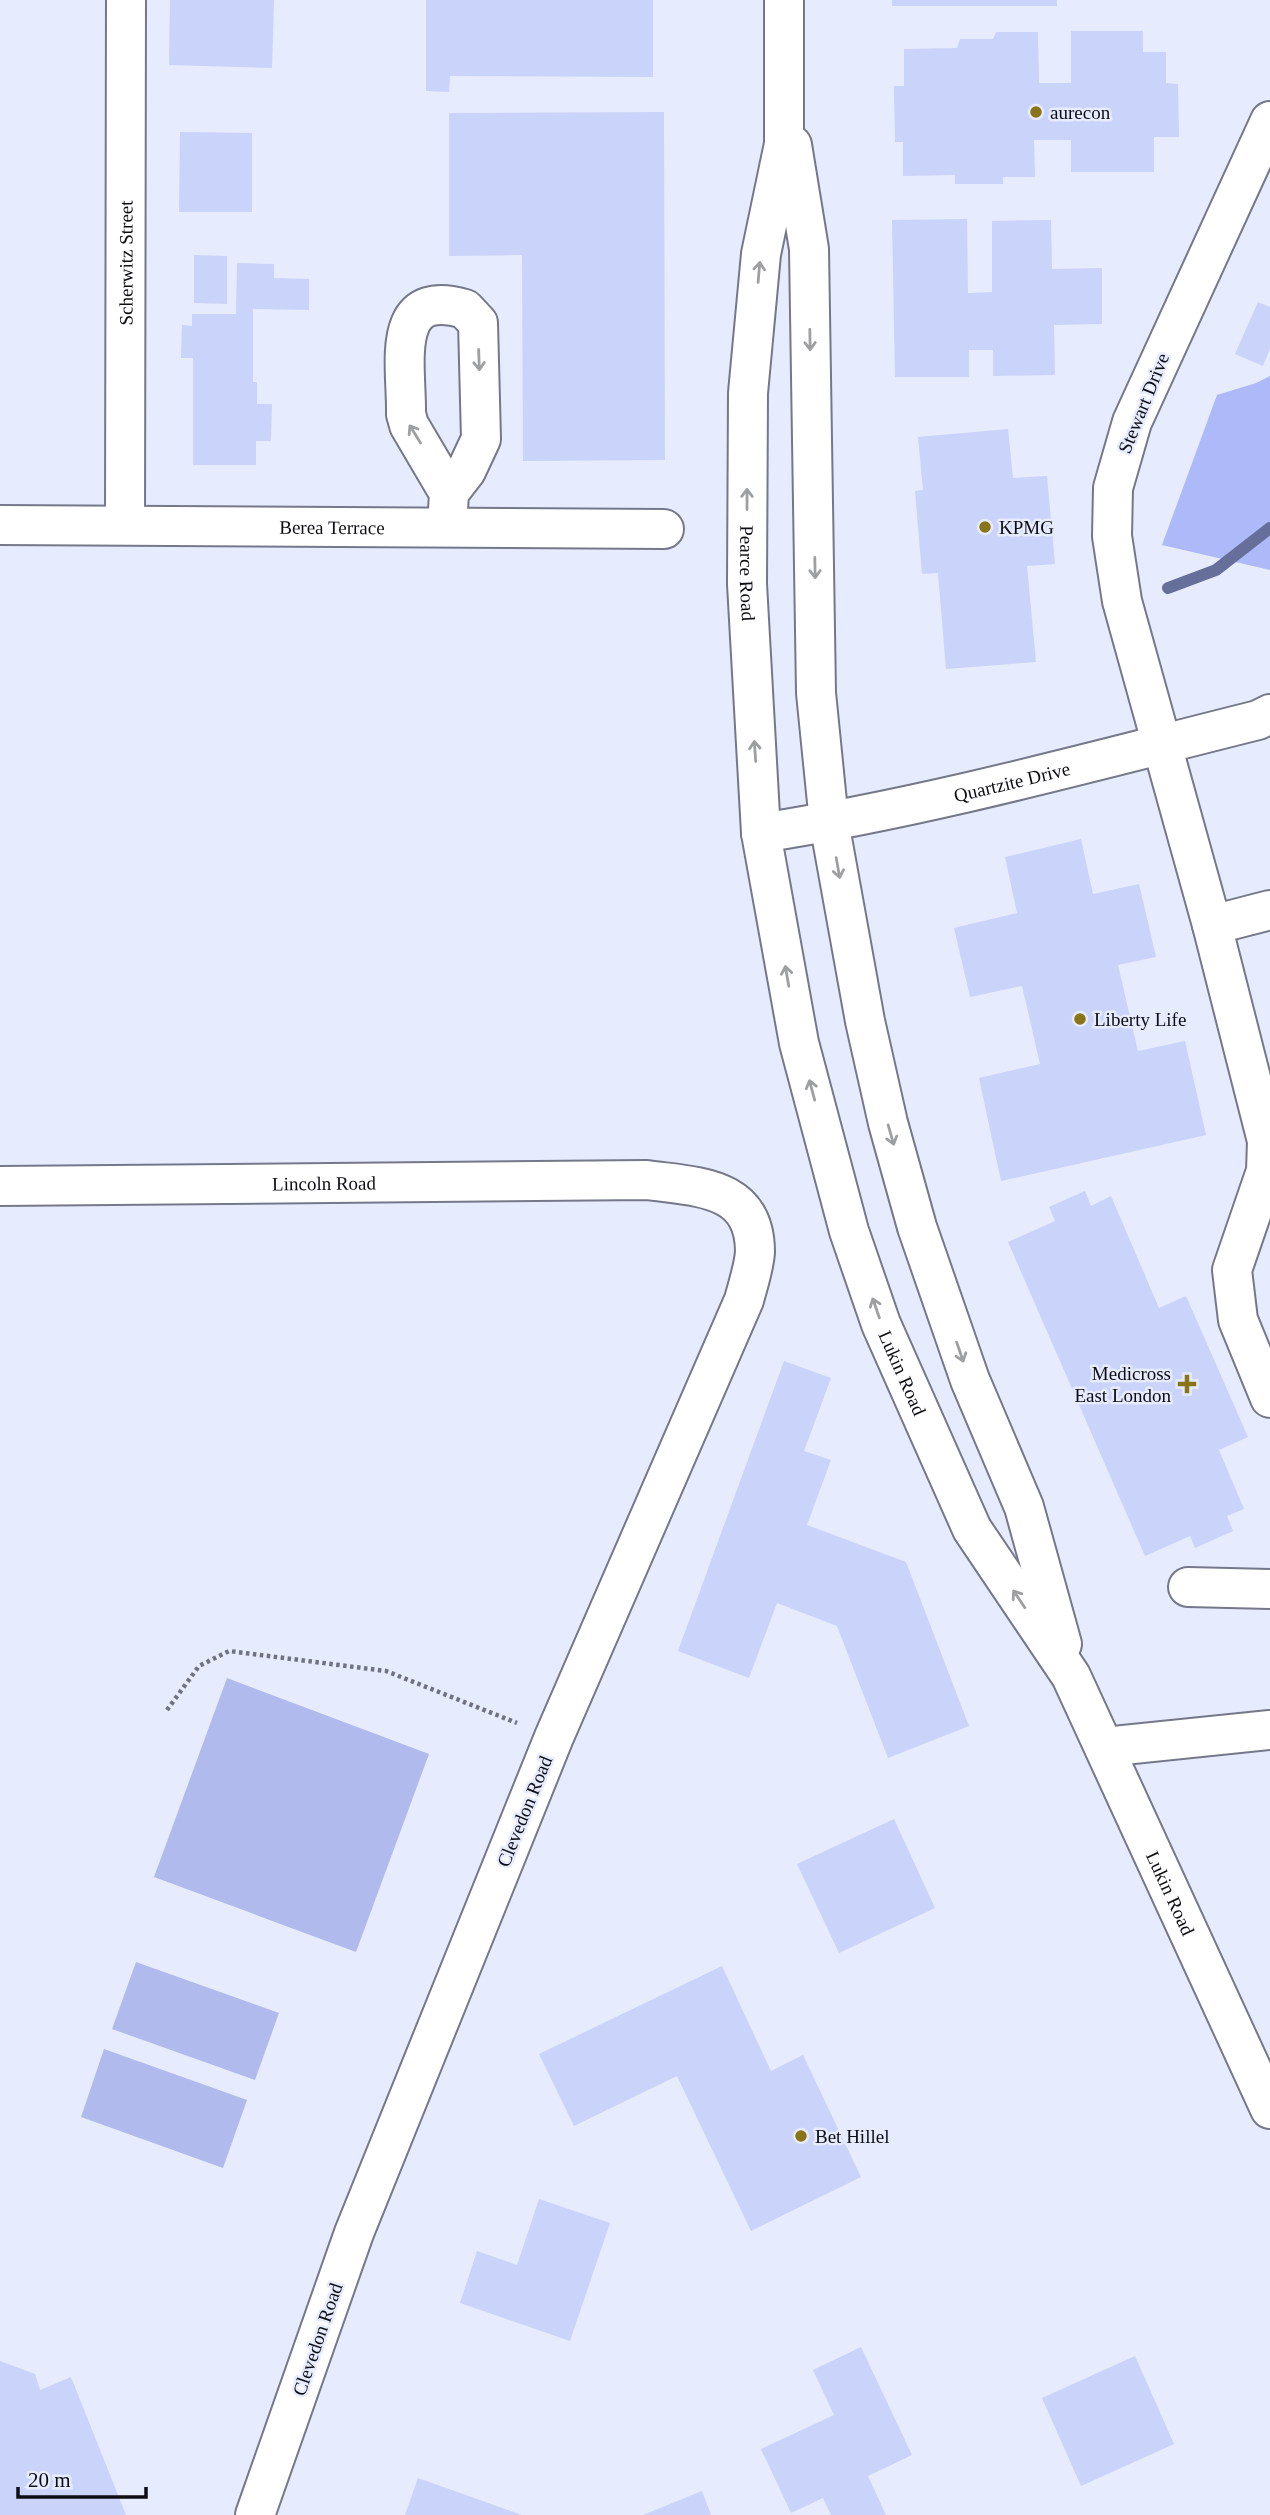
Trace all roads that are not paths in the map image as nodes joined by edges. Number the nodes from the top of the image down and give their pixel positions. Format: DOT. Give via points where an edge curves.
graph roads {
  1 [pos="127,0"];
  2 [pos="784,0"];
  3 [pos="785,103"];
  4 [pos="1270,121"];
  5 [pos="0,525"];
  6 [pos="125,525"];
  7 [pos="664,529"];
  8 [pos="1266,719"];
  9 [pos="1161,744"];
  10 [pos="830,822"];
  11 [pos="761,833"];
  12 [pos="1270,910"];
  13 [pos="1212,925"];
  14 [pos="865,1021"];
  15 [pos="799,1043"];
  16 [pos="647,1181"];
  17 [pos="0,1186"];
  18 [pos="1270,1398"];
  19 [pos="1188,1587"];
  20 [pos="1270,1588"];
  21 [pos="1071,1676"];
  22 [pos="1270,1730"];
  23 [pos="1104,1747"];
  24 [pos="1270,2109"];
  25 [pos="255,2515"];
  1 -- 6 [label="street, Scherwitz Street"];
  2 -- 3 [label="street, Pearce Road"];
  3 -- 10 [label="street, Pearce Road, one-way" via="809,249 817,693"];
  11 -- 3 [label="street, Pearce Road, one-way" via="747,584 748,393 761,254 784,144"];
  4 -- 9 [label="street, Stewart Drive" via="1132,422 1113,488 1112,536 1122,601"];
  5 -- 6 [label="street, Berea Terrace"];
  6 -- 7 [label="street, Berea Terrace" via="448,510"];
  8 -- 9 [label="street, Quartzite Drive"];
  9 -- 10 [label="street, Quartzite Drive"];
  9 -- 13 [label="street, Stewart Drive"];
  10 -- 11 [label="street, Quartzite Drive"];
  10 -- 14 [label="street, Pearce Road, one-way"];
  15 -- 11 [label="street, Pearce Road, one-way"];
  12 -- 13 [label="street"];
  13 -- 18 [label="street, Stewart Drive" via="1267,1141 1266,1171 1232,1270 1238,1320"];
  14 -- 21 [label="street, Lukin Road, one-way" via="917,1227 970,1380 1024,1507"];
  21 -- 15 [label="street, Lukin Road, one-way" via="972,1529 881,1324 849,1231"];
  16 -- 17 [label="street, Lincoln Road"];
  16 -- 25 [label="street, Clevedon Road" via="709,1189 735,1200 751,1224 755,1253 744,1300 554,1737 354,2233"];
  19 -- 20 [label="street"];
  21 -- 23 [label="street, Lukin Road"];
  22 -- 23 [label="street"];
  23 -- 24 [label="street, Lukin Road"];
}
